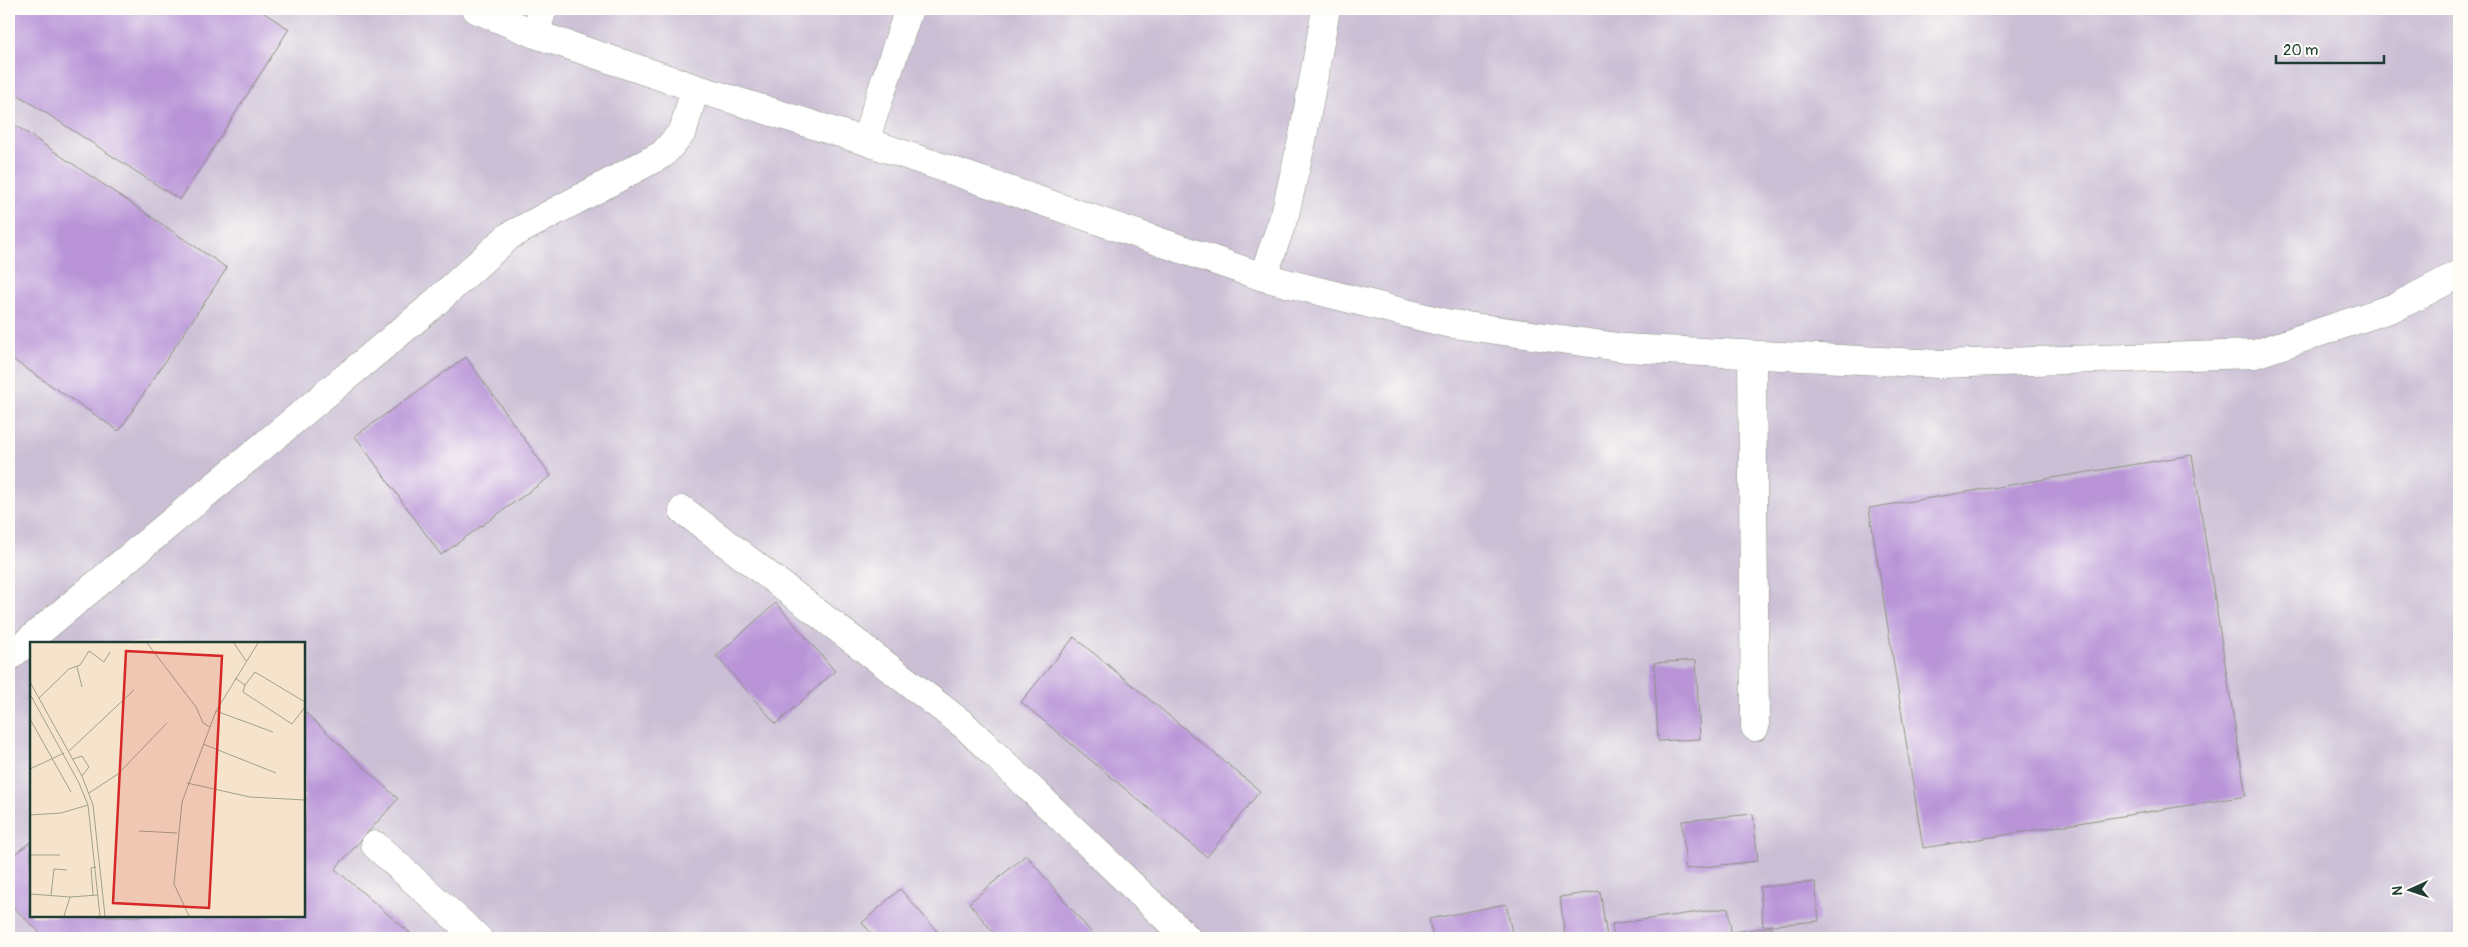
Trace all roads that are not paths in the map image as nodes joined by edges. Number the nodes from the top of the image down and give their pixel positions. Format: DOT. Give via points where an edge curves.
graph roads {
  1 [pos="476,9"];
  2 [pos="543,9"];
  3 [pos="909,9"];
  4 [pos="1326,9"];
  5 [pos="534,34"];
  6 [pos="695,88"];
  7 [pos="864,141"];
  8 [pos="2459,274"];
  9 [pos="1263,277"];
  10 [pos="1752,356"];
  11 [pos="683,510"];
  12 [pos="9,658"];
  13 [pos="1755,727"];
  14 [pos="375,845"];
  15 [pos="478,938"];
  16 [pos="1187,938"];
  1 -- 5 [label="street"];
  2 -- 5 [label="street"];
  3 -- 7 [label="street"];
  4 -- 9 [label="street" via="1285,214"];
  5 -- 6 [label="street"];
  6 -- 7 [label="street"];
  6 -- 12 [label="street" via="683,131 663,154 509,236 428,309"];
  7 -- 9 [label="street"];
  8 -- 10 [label="street" via="2398,306 2255,354 1939,364"];
  9 -- 10 [label="street" via="1446,323 1625,348"];
  10 -- 13 [label="street"];
  11 -- 16 [label="street" via="964,725"];
  14 -- 15 [label="street"];
}
